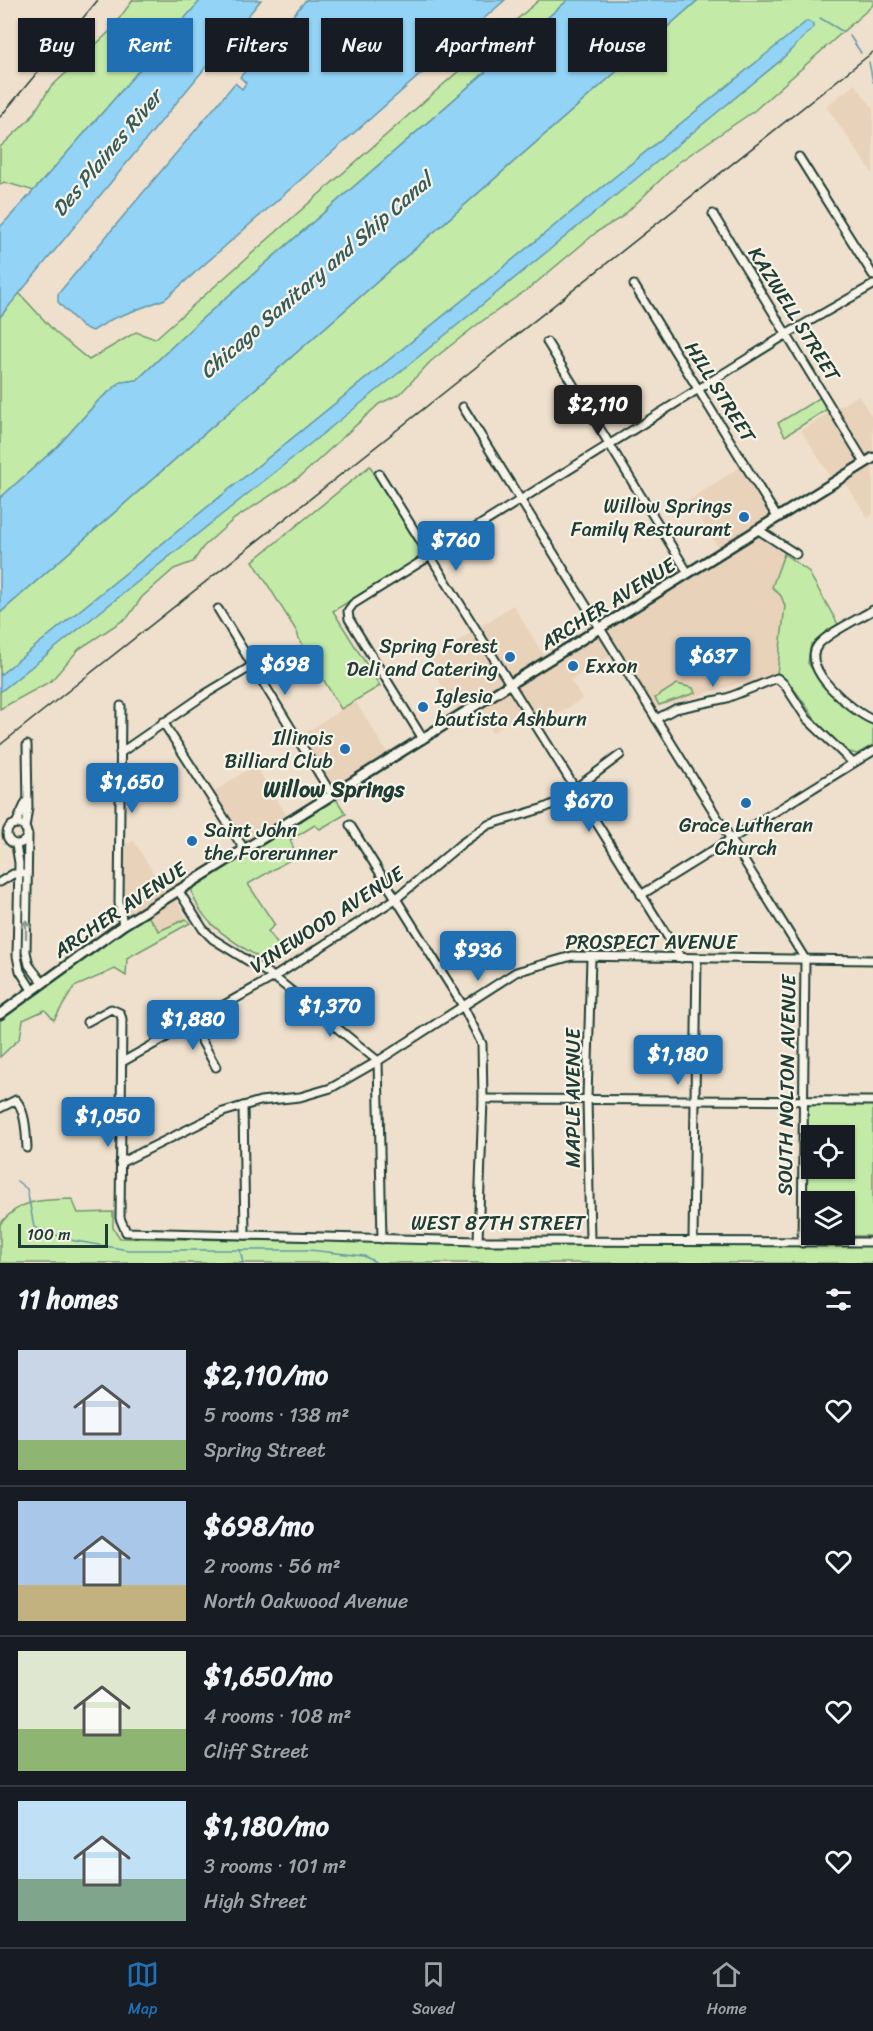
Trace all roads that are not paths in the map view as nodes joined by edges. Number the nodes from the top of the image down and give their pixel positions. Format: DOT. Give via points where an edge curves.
graph roads {
  1 [pos="799,157"];
  2 [pos="713,214"];
  3 [pos="873,275"];
  4 [pos="634,285"];
  5 [pos="873,285"];
  6 [pos="787,334"];
  7 [pos="547,342"];
  8 [pos="698,390"];
  9 [pos="463,407"];
  10 [pos="610,444"];
  11 [pos="869,460"];
  12 [pos="380,474"];
  13 [pos="520,500"];
  14 [pos="777,517"];
  15 [pos="757,529"];
  16 [pos="795,554"];
  17 [pos="431,556"];
  18 [pos="688,573"];
  19 [pos="218,609"];
  20 [pos="873,610"];
  21 [pos="598,627"];
  22 [pos="252,666"];
  23 [pos="510,684"];
  24 [pos="121,706"];
  25 [pos="656,719"];
  26 [pos="873,720"];
  27 [pos="163,722"];
  28 [pos="423,739"];
  29 [pos="27,745"];
  30 [pos="873,751"];
  31 [pos="120,753"];
  32 [pos="620,755"];
  33 [pos="853,763"];
  34 [pos="577,791"];
  35 [pos="332,795"];
  36 [pos="26,800"];
  37 [pos="13,825"];
  38 [pos="350,825"];
  39 [pos="26,831"];
  40 [pos="0,833"];
  41 [pos="732,838"];
  42 [pos="9,843"];
  43 [pos="244,849"];
  44 [pos="23,874"];
  45 [pos="0,882"];
  46 [pos="178,890"];
  47 [pos="641,895"];
  48 [pos="397,898"];
  49 [pos="123,925"];
  50 [pos="591,957"];
  51 [pos="681,958"];
  52 [pos="697,959"];
  53 [pos="805,959"];
  54 [pos="873,960"];
  55 [pos="274,977"];
  56 [pos="42,982"];
  57 [pos="32,990"];
  58 [pos="464,1006"];
  59 [pos="0,1014"];
  60 [pos="87,1022"];
  61 [pos="192,1023"];
  62 [pos="124,1061"];
  63 [pos="378,1061"];
  64 [pos="216,1067"];
  65 [pos="587,1098"];
  66 [pos="483,1099"];
  67 [pos="696,1099"];
  68 [pos="805,1101"];
  69 [pos="873,1101"];
  70 [pos="243,1106"];
  71 [pos="0,1108"];
  72 [pos="27,1148"];
  73 [pos="120,1163"];
  74 [pos="803,1191"];
  75 [pos="245,1235"];
  76 [pos="382,1239"];
  77 [pos="590,1240"];
  78 [pos="693,1240"];
  79 [pos="478,1241"];
  80 [pos="855,1242"];
  81 [pos="873,1242"];
  82 [pos="801,1243"];
  1 -- 3 [label="street"];
  2 -- 6 [label="street, KAZWELL STREET"];
  4 -- 8 [label="street, HILL STREET"];
  5 -- 6 [label="street"];
  6 -- 8 [label="street"];
  6 -- 11 [label="street, KAZWELL STREET"];
  7 -- 10 [label="street"];
  8 -- 10 [label="street"];
  8 -- 14 [label="street, HILL STREET"];
  9 -- 13 [label="street, SOUTH NOLTON AVENUE"];
  10 -- 13 [label="street"];
  10 -- 18 [label="street"];
  11 -- 14 [label="main road, ARCHER AVENUE"];
  12 -- 17 [label="street"];
  13 -- 17 [label="street"];
  13 -- 21 [label="street, SOUTH NOLTON AVENUE"];
  14 -- 15 [label="main road, ARCHER AVENUE"];
  15 -- 16 [label="street"];
  15 -- 18 [label="main road, ARCHER AVENUE"];
  17 -- 23 [label="street"];
  17 -- 28 [label="street" via="352,604 348,611 348,619"];
  18 -- 21 [label="main road, ARCHER AVENUE"];
  19 -- 22 [label="street"];
  20 -- 26 [label="street" via="819,644 813,653 814,663 837,696 857,713"];
  21 -- 23 [label="main road, ARCHER AVENUE"];
  21 -- 25 [label="street, SOUTH NOLTON AVENUE"];
  22 -- 27 [label="street"];
  22 -- 35 [label="street"];
  23 -- 28 [label="main road, ARCHER AVENUE"];
  23 -- 34 [label="street"];
  24 -- 31 [label="street"];
  25 -- 33 [label="street" via="675,709 726,698 777,678 807,719"];
  25 -- 41 [label="street, SOUTH NOLTON AVENUE"];
  27 -- 31 [label="street"];
  27 -- 43 [label="street"];
  28 -- 35 [label="main road, ARCHER AVENUE"];
  29 -- 36 [label="street"];
  30 -- 33 [label="street"];
  31 -- 49 [label="street"];
  32 -- 34 [label="street, VINEWOOD AVENUE"];
  33 -- 41 [label="street"];
  34 -- 47 [label="street"];
  34 -- 48 [label="street, VINEWOOD AVENUE" via="544,808 489,825"];
  35 -- 43 [label="main road, ARCHER AVENUE"];
  36 -- 37 [label="street"];
  36 -- 39 [label="street"];
  37 -- 39 [label="street"];
  37 -- 40 [label="street"];
  37 -- 42 [label="street" via="7,835"];
  38 -- 48 [label="street"];
  39 -- 42 [label="street" via="25,841"];
  39 -- 44 [label="street"];
  41 -- 47 [label="street"];
  41 -- 53 [label="street, SOUTH NOLTON AVENUE"];
  42 -- 44 [label="street"];
  43 -- 46 [label="main road, ARCHER AVENUE"];
  44 -- 45 [label="street"];
  56 -- 44 [label="street, one-way" via="27,960"];
  44 -- 57 [label="street" via="17,956 20,971"];
  46 -- 49 [label="main road, ARCHER AVENUE"];
  46 -- 55 [label="street" via="213,939"];
  47 -- 51 [label="street"];
  48 -- 55 [label="street, VINEWOOD AVENUE"];
  48 -- 58 [label="street"];
  49 -- 56 [label="main road, ARCHER AVENUE"];
  50 -- 51 [label="street, PROSPECT AVENUE"];
  50 -- 58 [label="street, PROSPECT AVENUE" via="556,958 516,972"];
  50 -- 65 [label="street, MAPLE AVENUE"];
  51 -- 52 [label="street, PROSPECT AVENUE"];
  52 -- 53 [label="street, PROSPECT AVENUE"];
  52 -- 67 [label="street"];
  53 -- 54 [label="street, PROSPECT AVENUE"];
  53 -- 68 [label="street, SOUTH NOLTON AVENUE"];
  55 -- 61 [label="street, VINEWOOD AVENUE"];
  55 -- 63 [label="street"];
  56 -- 57 [label="main road, ARCHER AVENUE"];
  57 -- 59 [label="main road, ARCHER AVENUE"];
  58 -- 63 [label="street, PROSPECT AVENUE"];
  58 -- 66 [label="street" via="482,1044"];
  60 -- 62 [label="street" via="105,1010 120,1013"];
  61 -- 62 [label="street, VINEWOOD AVENUE"];
  61 -- 64 [label="street"];
  62 -- 73 [label="street"];
  63 -- 70 [label="street, PROSPECT AVENUE" via="331,1088"];
  63 -- 76 [label="street"];
  65 -- 66 [label="street"];
  65 -- 67 [label="street"];
  65 -- 77 [label="street, MAPLE AVENUE"];
  66 -- 79 [label="street"];
  67 -- 68 [label="street"];
  67 -- 78 [label="street"];
  68 -- 69 [label="street"];
  68 -- 74 [label="street, SOUTH NOLTON AVENUE"];
  70 -- 73 [label="street, PROSPECT AVENUE" via="209,1118"];
  70 -- 75 [label="street"];
  71 -- 72 [label="street" via="18,1102 24,1117"];
  73 -- 75 [label="street, WEST 87TH STREET" via="123,1230"];
  75 -- 76 [label="street, WEST 87TH STREET"];
  76 -- 79 [label="street, WEST 87TH STREET"];
  77 -- 78 [label="street, WEST 87TH STREET"];
  77 -- 79 [label="street, WEST 87TH STREET"];
  78 -- 82 [label="street, WEST 87TH STREET"];
  80 -- 81 [label="street, WEST 87TH STREET"];
}
